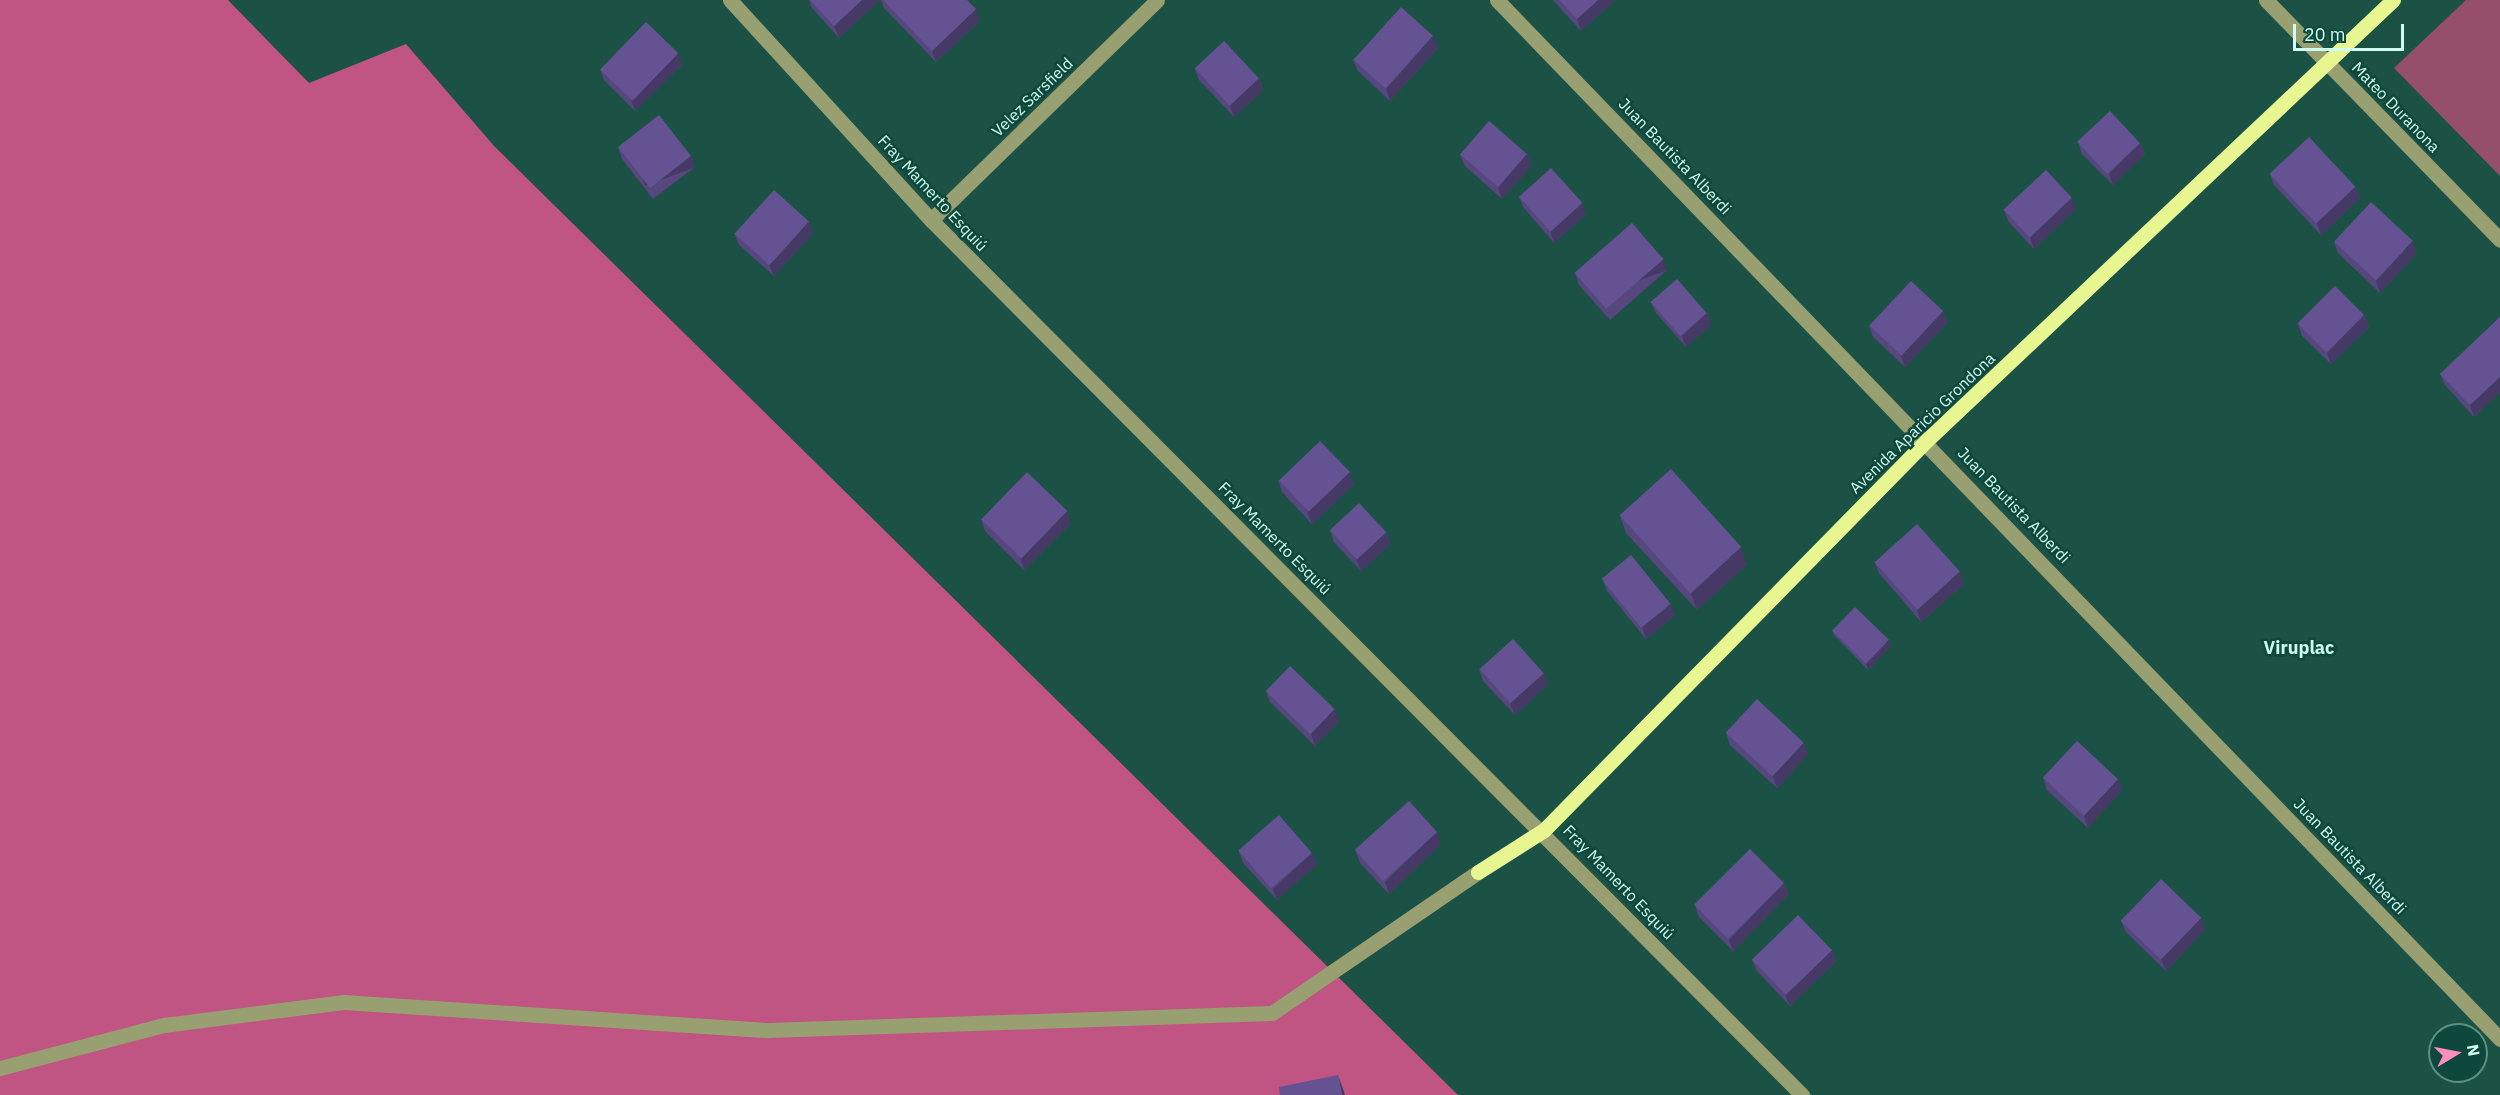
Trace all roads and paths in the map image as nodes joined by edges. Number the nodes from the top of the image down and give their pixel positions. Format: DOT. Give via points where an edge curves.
graph roads {
  1 [pos="730,0"];
  2 [pos="1157,0"];
  3 [pos="1497,0"];
  4 [pos="2266,0"];
  5 [pos="2393,0"];
  6 [pos="2328,63"];
  7 [pos="931,220"];
  8 [pos="2500,240"];
  9 [pos="1927,440"];
  10 [pos="1544,830"];
  11 [pos="1478,872"];
  12 [pos="2500,1039"];
  13 [pos="0,1068"];
  14 [pos="1802,1095"];
  1 -- 7 [label="street, Fray Mamerto Esquiú"];
  2 -- 7 [label="street, Velez Sarsfield"];
  3 -- 9 [label="street, Juan Bautista Alberdi"];
  4 -- 6 [label="street, Mateo Duranona"];
  5 -- 6 [label="main road, Avenida Aparicio Grondona"];
  6 -- 8 [label="street, Mateo Duranona"];
  6 -- 9 [label="main road, Avenida Aparicio Grondona"];
  7 -- 10 [label="street, Fray Mamerto Esquiú"];
  9 -- 10 [label="main road, Avenida Aparicio Grondona"];
  9 -- 12 [label="street, Juan Bautista Alberdi"];
  10 -- 11 [label="main road, Avenida Aparicio Grondona"];
  10 -- 14 [label="street, Fray Mamerto Esquiú"];
  11 -- 13 [label="street" via="1272,1013 769,1030 344,1002 164,1025"];
}
